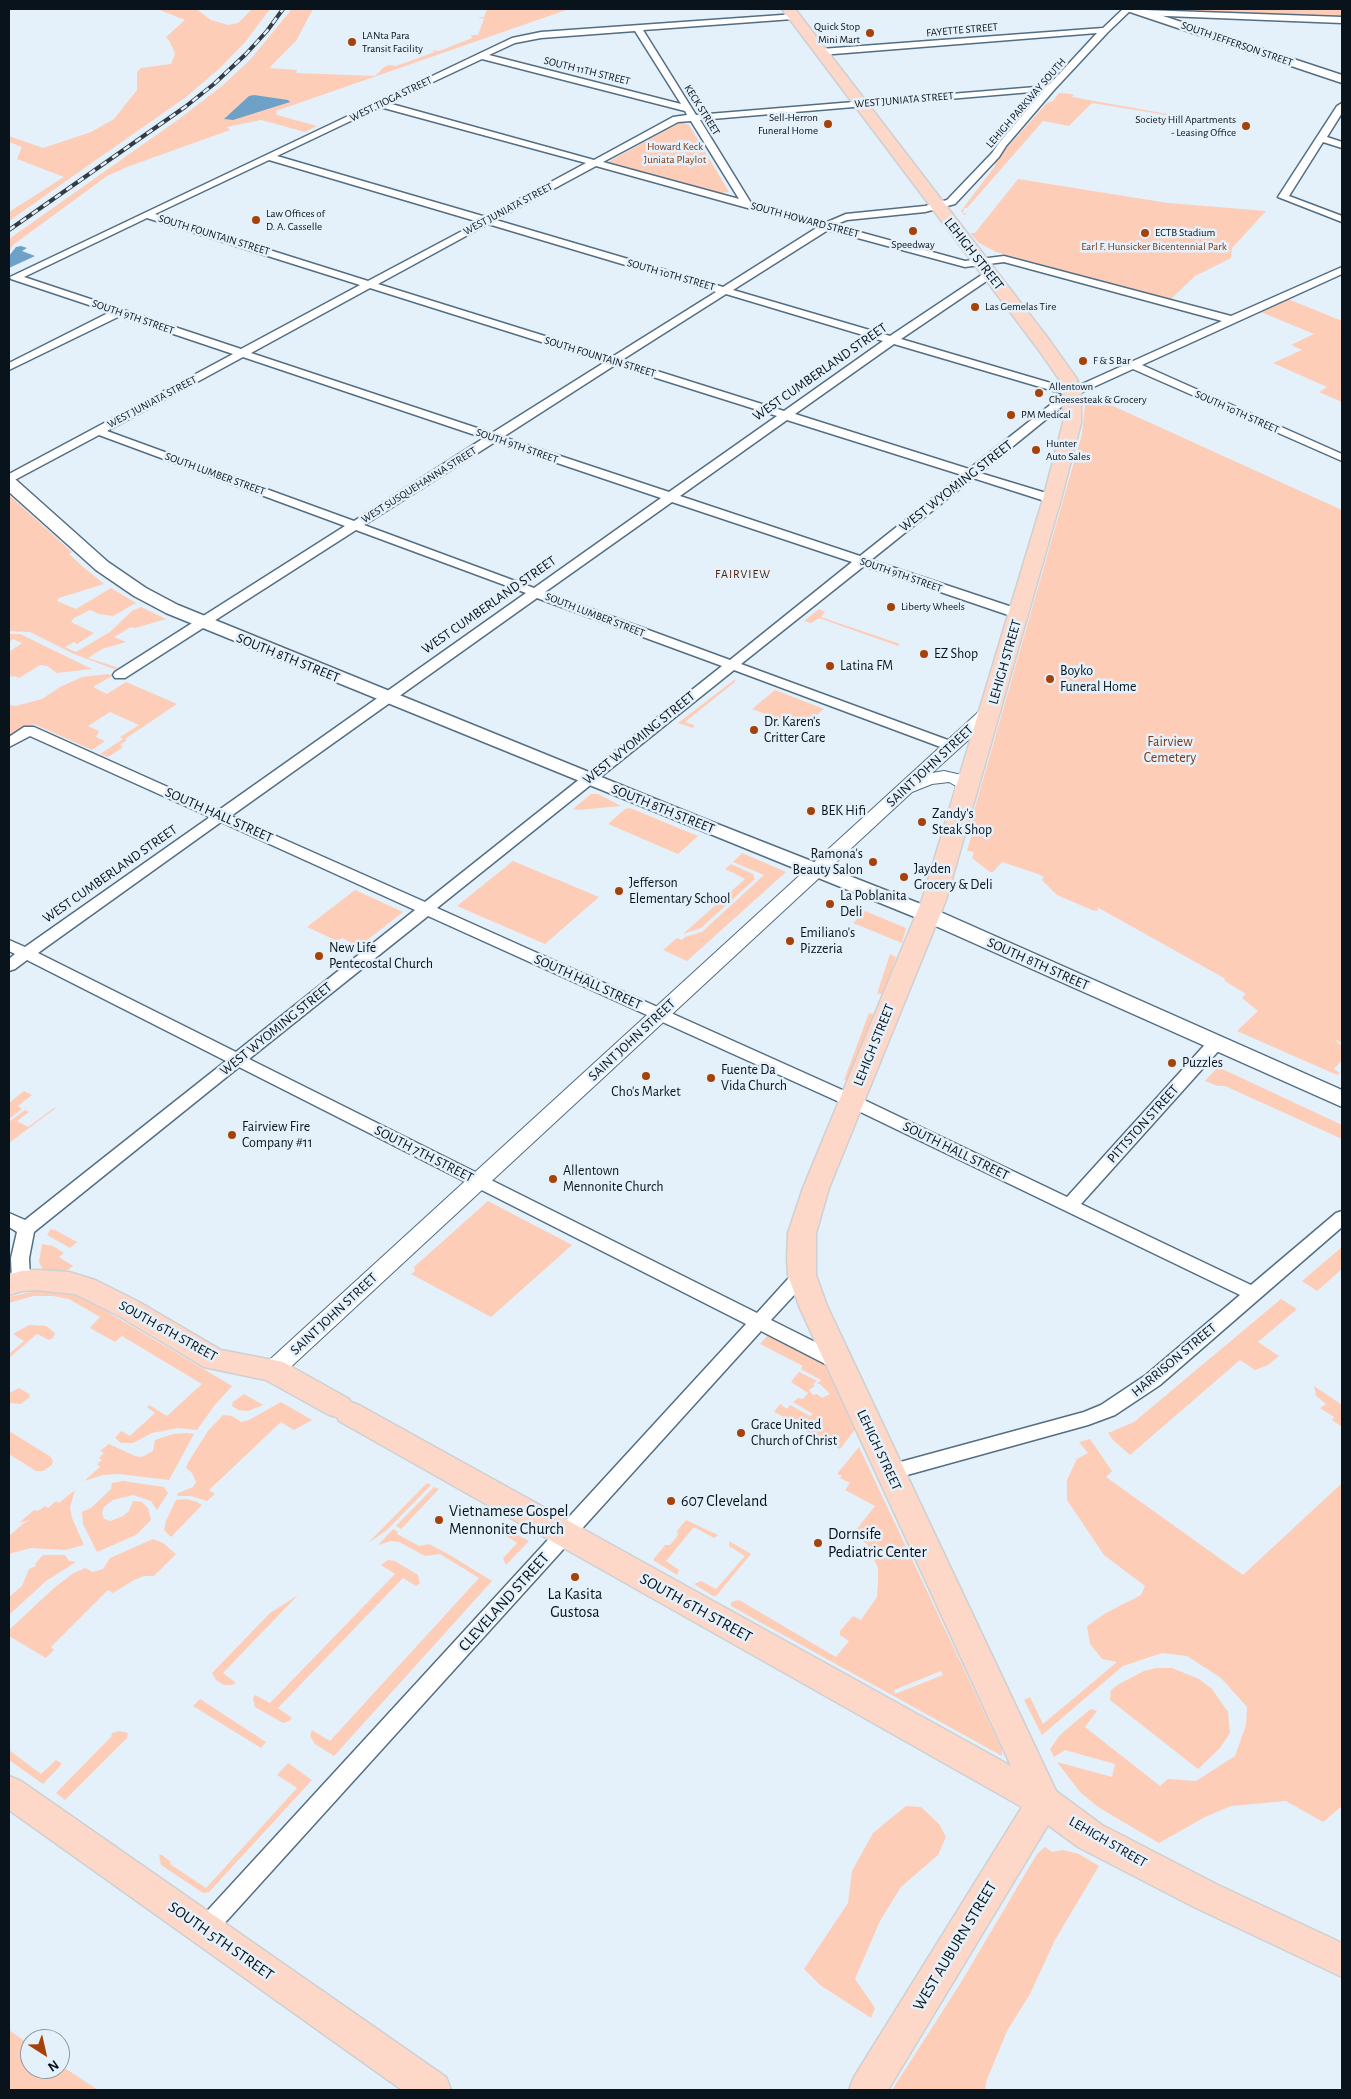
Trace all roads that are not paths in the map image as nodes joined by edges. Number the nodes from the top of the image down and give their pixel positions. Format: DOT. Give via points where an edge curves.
graph roads {
  1 [pos="1130,9"];
  2 [pos="790,12"];
  3 [pos="1144,13"];
  4 [pos="1342,20"];
  5 [pos="637,27"];
  6 [pos="1105,30"];
  7 [pos="821,52"];
  8 [pos="481,56"];
  9 [pos="1342,79"];
  10 [pos="1051,88"];
  11 [pos="380,104"];
  12 [pos="860,104"];
  13 [pos="1342,106"];
  14 [pos="691,113"];
  15 [pos="1321,138"];
  16 [pos="1342,146"];
  17 [pos="270,157"];
  18 [pos="594,163"];
  19 [pos="748,204"];
  20 [pos="937,207"];
  21 [pos="148,215"];
  22 [pos="1342,219"];
  23 [pos="487,221"];
  24 [pos="827,226"];
  25 [pos="986,268"];
  26 [pos="1342,270"];
  27 [pos="15,277"];
  28 [pos="369,284"];
  29 [pos="725,291"];
  30 [pos="119,312"];
  31 [pos="1232,320"];
  32 [pos="892,340"];
  33 [pos="242,353"];
  34 [pos="614,362"];
  35 [pos="1132,366"];
  36 [pos="9,367"];
  37 [pos="1072,393"];
  38 [pos="786,416"];
  39 [pos="98,431"];
  40 [pos="494,438"];
  41 [pos="1342,458"];
  42 [pos="971,474"];
  43 [pos="9,479"];
  44 [pos="9,483"];
  45 [pos="670,497"];
  46 [pos="1052,499"];
  47 [pos="354,527"];
  48 [pos="861,561"];
  49 [pos="535,593"];
  50 [pos="1019,614"];
  51 [pos="202,623"];
  52 [pos="730,666"];
  53 [pos="120,676"];
  54 [pos="387,698"];
  55 [pos="991,710"];
  56 [pos="9,743"];
  57 [pos="951,746"];
  58 [pos="588,779"];
  59 [pos="896,797"];
  60 [pos="220,816"];
  61 [pos="958,821"];
  62 [pos="816,871"];
  63 [pos="426,909"];
  64 [pos="929,915"];
  65 [pos="9,945"];
  66 [pos="26,954"];
  67 [pos="9,966"];
  68 [pos="660,1014"];
  69 [pos="1216,1043"];
  70 [pos="237,1060"];
  71 [pos="1342,1099"];
  72 [pos="852,1101"];
  73 [pos="478,1181"];
  74 [pos="1070,1205"];
  75 [pos="1342,1217"];
  76 [pos="9,1219"];
  77 [pos="26,1228"];
  78 [pos="802,1275"];
  79 [pos="15,1283"];
  80 [pos="1252,1293"];
  81 [pos="759,1323"];
  82 [pos="840,1363"];
  83 [pos="273,1370"];
  84 [pos="889,1472"];
  85 [pos="566,1534"];
  86 [pos="9,1791"];
  87 [pos="1044,1802"];
  88 [pos="205,1929"];
  89 [pos="1342,1960"];
  90 [pos="434,2090"];
  91 [pos="867,2090"];
  1 -- 3 [label="main road, SOUTH JEFFERSON STREET"];
  1 -- 6 [label="street, LEHIGH PARKWAY SOUTH"];
  2 -- 5 [label="street, WEST TIOGA STREET"];
  2 -- 7 [label="main road, LEHIGH STREET"];
  3 -- 4 [label="street"];
  3 -- 9 [label="main road, SOUTH JEFFERSON STREET"];
  5 -- 8 [label="street, WEST TIOGA STREET" via="530,36"];
  5 -- 14 [label="street, KECK STREET"];
  6 -- 7 [label="street, FAYETTE STREET"];
  6 -- 10 [label="street, LEHIGH PARKWAY SOUTH"];
  7 -- 12 [label="main road, LEHIGH STREET"];
  8 -- 11 [label="street, WEST TIOGA STREET"];
  8 -- 14 [label="street, SOUTH 11TH STREET"];
  10 -- 12 [label="street, WEST JUNIATA STREET"];
  10 -- 20 [label="street, LEHIGH PARKWAY SOUTH" via="957,197"];
  11 -- 17 [label="street, WEST TIOGA STREET"];
  11 -- 18 [label="street, SOUTH HOWARD STREET"];
  12 -- 14 [label="street, WEST JUNIATA STREET"];
  12 -- 20 [label="main road, LEHIGH STREET"];
  13 -- 15 [label="street"];
  14 -- 18 [label="street, WEST JUNIATA STREET"];
  14 -- 19 [label="street, KECK STREET"];
  15 -- 16 [label="street"];
  15 -- 22 [label="street" via="1283,197"];
  17 -- 21 [label="street, WEST TIOGA STREET"];
  17 -- 23 [label="street, SOUTH 10TH STREET"];
  18 -- 19 [label="street, SOUTH HOWARD STREET"];
  18 -- 23 [label="street, WEST JUNIATA STREET"];
  19 -- 24 [label="street, SOUTH HOWARD STREET"];
  20 -- 24 [label="street, WEST SUSQUEHANNA STREET" via="846,217"];
  20 -- 25 [label="main road, LEHIGH STREET"];
  21 -- 27 [label="street, WEST TIOGA STREET"];
  21 -- 28 [label="street, SOUTH FOUNTAIN STREET"];
  23 -- 28 [label="street, WEST JUNIATA STREET"];
  23 -- 29 [label="street, SOUTH 10TH STREET"];
  24 -- 25 [label="street, SOUTH HOWARD STREET"];
  24 -- 29 [label="street, WEST SUSQUEHANNA STREET"];
  25 -- 31 [label="street, SOUTH HOWARD STREET" via="1004,259"];
  25 -- 32 [label="street, WEST CUMBERLAND STREET"];
  25 -- 37 [label="main road, LEHIGH STREET" via="1068,379"];
  26 -- 31 [label="street, WEST WYOMING STREET"];
  27 -- 30 [label="street, SOUTH 9TH STREET"];
  28 -- 33 [label="street, WEST JUNIATA STREET"];
  28 -- 34 [label="street, SOUTH FOUNTAIN STREET"];
  29 -- 32 [label="street, SOUTH 10TH STREET"];
  29 -- 34 [label="street, WEST SUSQUEHANNA STREET"];
  30 -- 33 [label="street, SOUTH 9TH STREET"];
  30 -- 36 [label="street"];
  31 -- 35 [label="street, WEST WYOMING STREET"];
  32 -- 37 [label="street, SOUTH 10TH STREET"];
  32 -- 38 [label="street, WEST CUMBERLAND STREET"];
  33 -- 39 [label="street, WEST JUNIATA STREET"];
  33 -- 40 [label="street, SOUTH 9TH STREET"];
  34 -- 38 [label="street, SOUTH FOUNTAIN STREET"];
  34 -- 40 [label="street, WEST SUSQUEHANNA STREET"];
  35 -- 37 [label="street, WEST WYOMING STREET"];
  35 -- 41 [label="street, SOUTH 10TH STREET"];
  37 -- 42 [label="street, WEST WYOMING STREET"];
  37 -- 46 [label="main road, LEHIGH STREET" via="1072,423"];
  38 -- 42 [label="street, SOUTH FOUNTAIN STREET"];
  38 -- 45 [label="street, WEST CUMBERLAND STREET"];
  39 -- 43 [label="street, WEST JUNIATA STREET"];
  39 -- 47 [label="street, SOUTH LUMBER STREET"];
  40 -- 45 [label="street, SOUTH 9TH STREET"];
  40 -- 47 [label="street, WEST SUSQUEHANNA STREET"];
  42 -- 46 [label="street, SOUTH FOUNTAIN STREET"];
  42 -- 48 [label="street, WEST WYOMING STREET"];
  44 -- 51 [label="main road, SOUTH 8TH STREET" via="114,575 146,596"];
  45 -- 48 [label="street, SOUTH 9TH STREET"];
  45 -- 49 [label="street, WEST CUMBERLAND STREET"];
  46 -- 50 [label="main road, LEHIGH STREET"];
  47 -- 49 [label="street, SOUTH LUMBER STREET"];
  47 -- 51 [label="street, WEST SUSQUEHANNA STREET"];
  48 -- 50 [label="street, SOUTH 9TH STREET"];
  48 -- 52 [label="street, WEST WYOMING STREET"];
  49 -- 52 [label="street, SOUTH LUMBER STREET"];
  49 -- 54 [label="street, WEST CUMBERLAND STREET"];
  50 -- 55 [label="main road, LEHIGH STREET"];
  51 -- 53 [label="street, WEST SUSQUEHANNA STREET"];
  51 -- 54 [label="main road, SOUTH 8TH STREET"];
  52 -- 57 [label="street, SOUTH LUMBER STREET"];
  52 -- 58 [label="street, WEST WYOMING STREET"];
  54 -- 58 [label="main road, SOUTH 8TH STREET"];
  54 -- 60 [label="street, WEST CUMBERLAND STREET"];
  55 -- 57 [label="street, SAINT JOHN STREET"];
  55 -- 61 [label="main road, LEHIGH STREET"];
  56 -- 60 [label="street, SOUTH HALL STREET" via="29,730"];
  57 -- 59 [label="street, SAINT JOHN STREET"];
  58 -- 62 [label="main road, SOUTH 8TH STREET"];
  58 -- 63 [label="street, WEST WYOMING STREET"];
  59 -- 61 [label="street" via="926,780 953,777 965,786"];
  59 -- 62 [label="street, SAINT JOHN STREET"];
  60 -- 63 [label="street, SOUTH HALL STREET"];
  60 -- 66 [label="street, WEST CUMBERLAND STREET"];
  61 -- 64 [label="main road, LEHIGH STREET"];
  62 -- 64 [label="main road, SOUTH 8TH STREET"];
  62 -- 68 [label="street, SAINT JOHN STREET"];
  63 -- 68 [label="street, SOUTH HALL STREET"];
  63 -- 70 [label="street, WEST WYOMING STREET"];
  64 -- 69 [label="main road, SOUTH 8TH STREET"];
  64 -- 72 [label="main road, LEHIGH STREET"];
  65 -- 66 [label="street, SOUTH 7TH STREET"];
  66 -- 67 [label="street, WEST CUMBERLAND STREET"];
  66 -- 70 [label="street, SOUTH 7TH STREET"];
  68 -- 72 [label="street, SOUTH HALL STREET"];
  68 -- 73 [label="street, SAINT JOHN STREET"];
  69 -- 71 [label="main road, SOUTH 8TH STREET"];
  69 -- 74 [label="street, PITTSTON STREET"];
  70 -- 73 [label="street, SOUTH 7TH STREET"];
  70 -- 77 [label="street, WEST WYOMING STREET"];
  72 -- 74 [label="street, SOUTH HALL STREET"];
  72 -- 78 [label="main road, LEHIGH STREET" via="816,1188 802,1233"];
  73 -- 81 [label="street, SOUTH 7TH STREET"];
  73 -- 83 [label="street, SAINT JOHN STREET"];
  74 -- 80 [label="street, SOUTH HALL STREET"];
  75 -- 80 [label="street, HARRISON STREET"];
  76 -- 77 [label="street"];
  77 -- 79 [label="street"];
  78 -- 81 [label="street, CLEVELAND STREET"];
  78 -- 82 [label="main road, LEHIGH STREET"];
  79 -- 83 [label="main road, SOUTH 6TH STREET" via="68,1282 85,1287 214,1359"];
  80 -- 84 [label="street, HARRISON STREET" via="1153,1380 1108,1410"];
  81 -- 82 [label="street, SOUTH 7TH STREET"];
  81 -- 85 [label="street, CLEVELAND STREET"];
  82 -- 84 [label="main road, LEHIGH STREET"];
  83 -- 85 [label="main road, SOUTH 6TH STREET"];
  84 -- 87 [label="main road, LEHIGH STREET"];
  85 -- 87 [label="main road, SOUTH 6TH STREET"];
  85 -- 88 [label="street, CLEVELAND STREET"];
  86 -- 88 [label="main road, SOUTH 5TH STREET"];
  87 -- 89 [label="main road, LEHIGH STREET" via="1090,1836 1206,1896"];
  87 -- 91 [label="main road, WEST AUBURN STREET"];
  88 -- 90 [label="main road, SOUTH 5TH STREET"];
}
